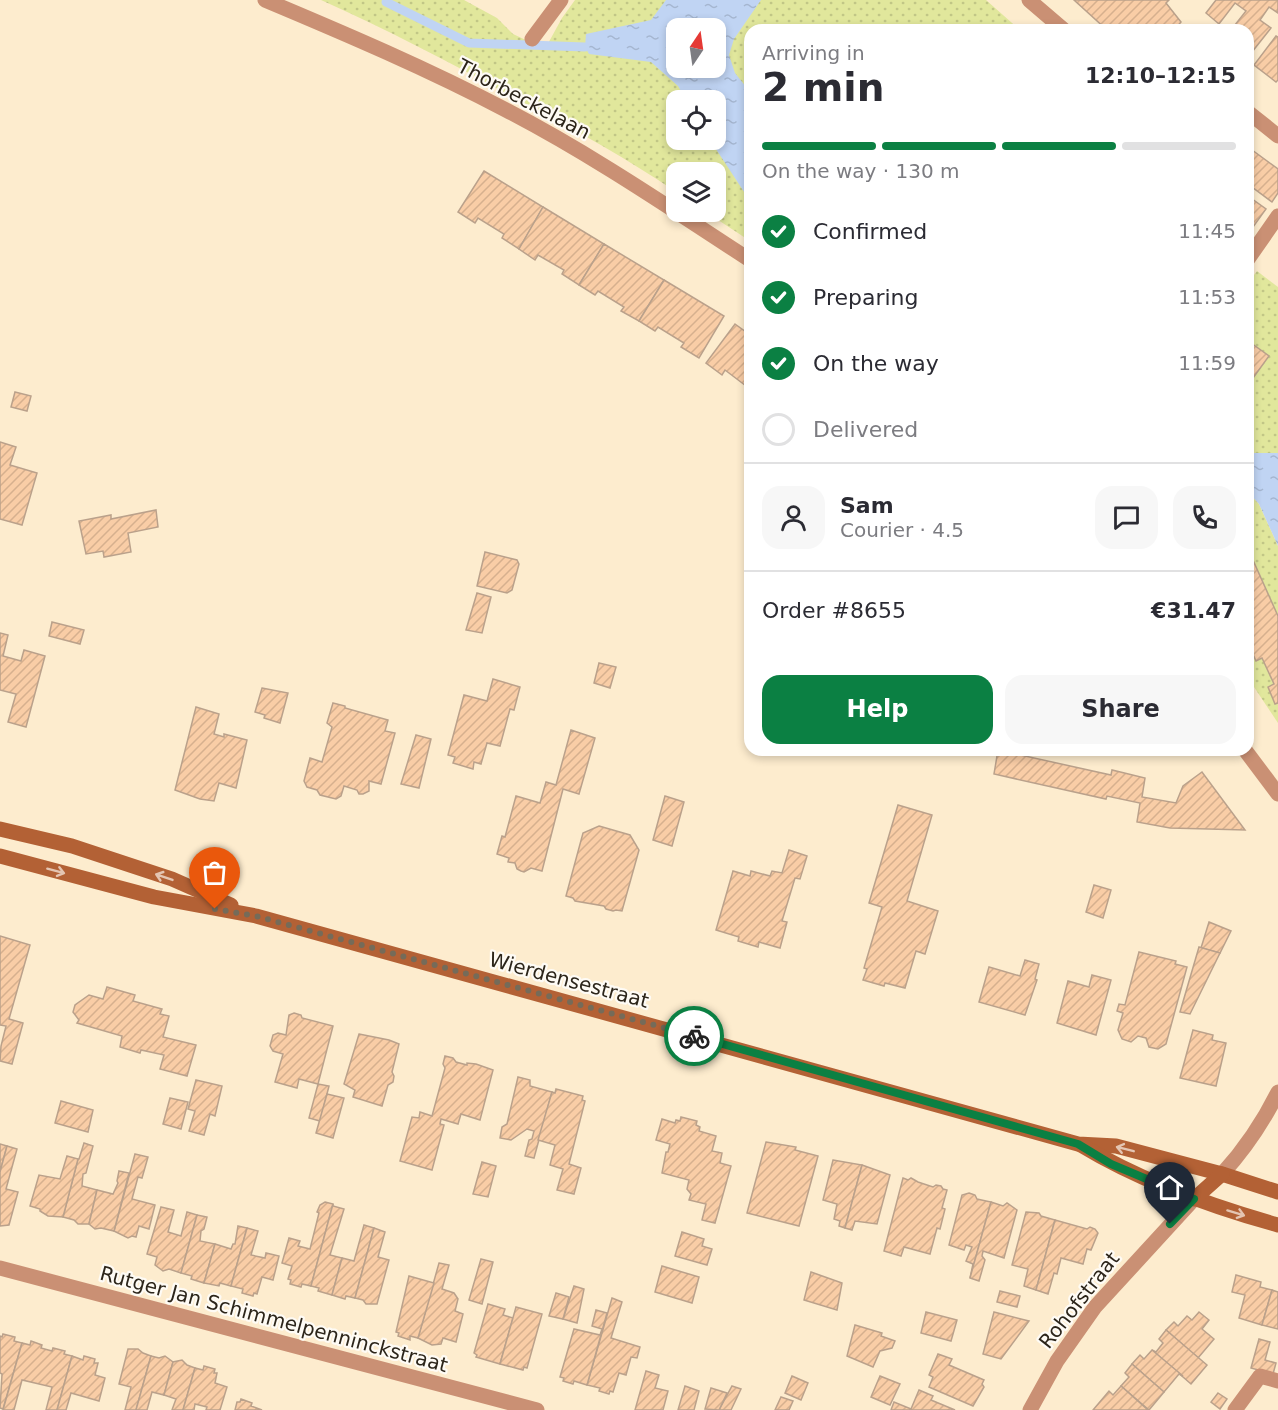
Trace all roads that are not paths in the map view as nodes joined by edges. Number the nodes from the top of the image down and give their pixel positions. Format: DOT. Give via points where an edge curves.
graph roads {
  1 [pos="265,0"];
  2 [pos="561,0"];
  3 [pos="1029,0"];
  4 [pos="1057,24"];
  5 [pos="532,39"];
  6 [pos="1254,117"];
  7 [pos="1278,136"];
  8 [pos="1278,216"];
  9 [pos="1254,250"];
  10 [pos="744,256"];
  11 [pos="1250,756"];
  12 [pos="1278,794"];
  13 [pos="0,829"];
  14 [pos="0,856"];
  15 [pos="256,916"];
  16 [pos="1278,1092"];
  17 [pos="1078,1144"];
  18 [pos="1222,1174"];
  19 [pos="1278,1192"];
  20 [pos="1194,1199"];
  21 [pos="1278,1225"];
  22 [pos="0,1268"];
  23 [pos="1278,1381"];
  24 [pos="537,1410"];
  25 [pos="1030,1410"];
  26 [pos="1235,1410"];
  1 -- 10 [label="street, Thorbeckelaan" via="506,110 612,170"];
  2 -- 5 [label="street"];
  3 -- 4 [label="street"];
  6 -- 7 [label="street"];
  8 -- 9 [label="street"];
  11 -- 12 [label="street"];
  15 -- 13 [label="main road, Wierdensestraat, one-way" via="172,879 72,846"];
  14 -- 15 [label="main road, Wierdensestraat, one-way" via="154,897"];
  15 -- 17 [label="main road, Wierdensestraat"];
  16 -- 18 [label="street" via="1242,1153"];
  18 -- 17 [label="main road, Wierdensestraat, one-way" via="1116,1146"];
  17 -- 20 [label="main road, Wierdensestraat" via="1111,1164"];
  18 -- 19 [label="main road, Wierdensestraat"];
  18 -- 20 [label="main road, Rohofstraat"];
  20 -- 21 [label="main road, Wierdensestraat, one-way"];
  20 -- 25 [label="street, Rohofstraat" via="1095,1307 1057,1361"];
  22 -- 24 [label="street, Rutger Jan Schimmelpenninckstraat"];
  23 -- 26 [label="street" via="1260,1376"];
}
